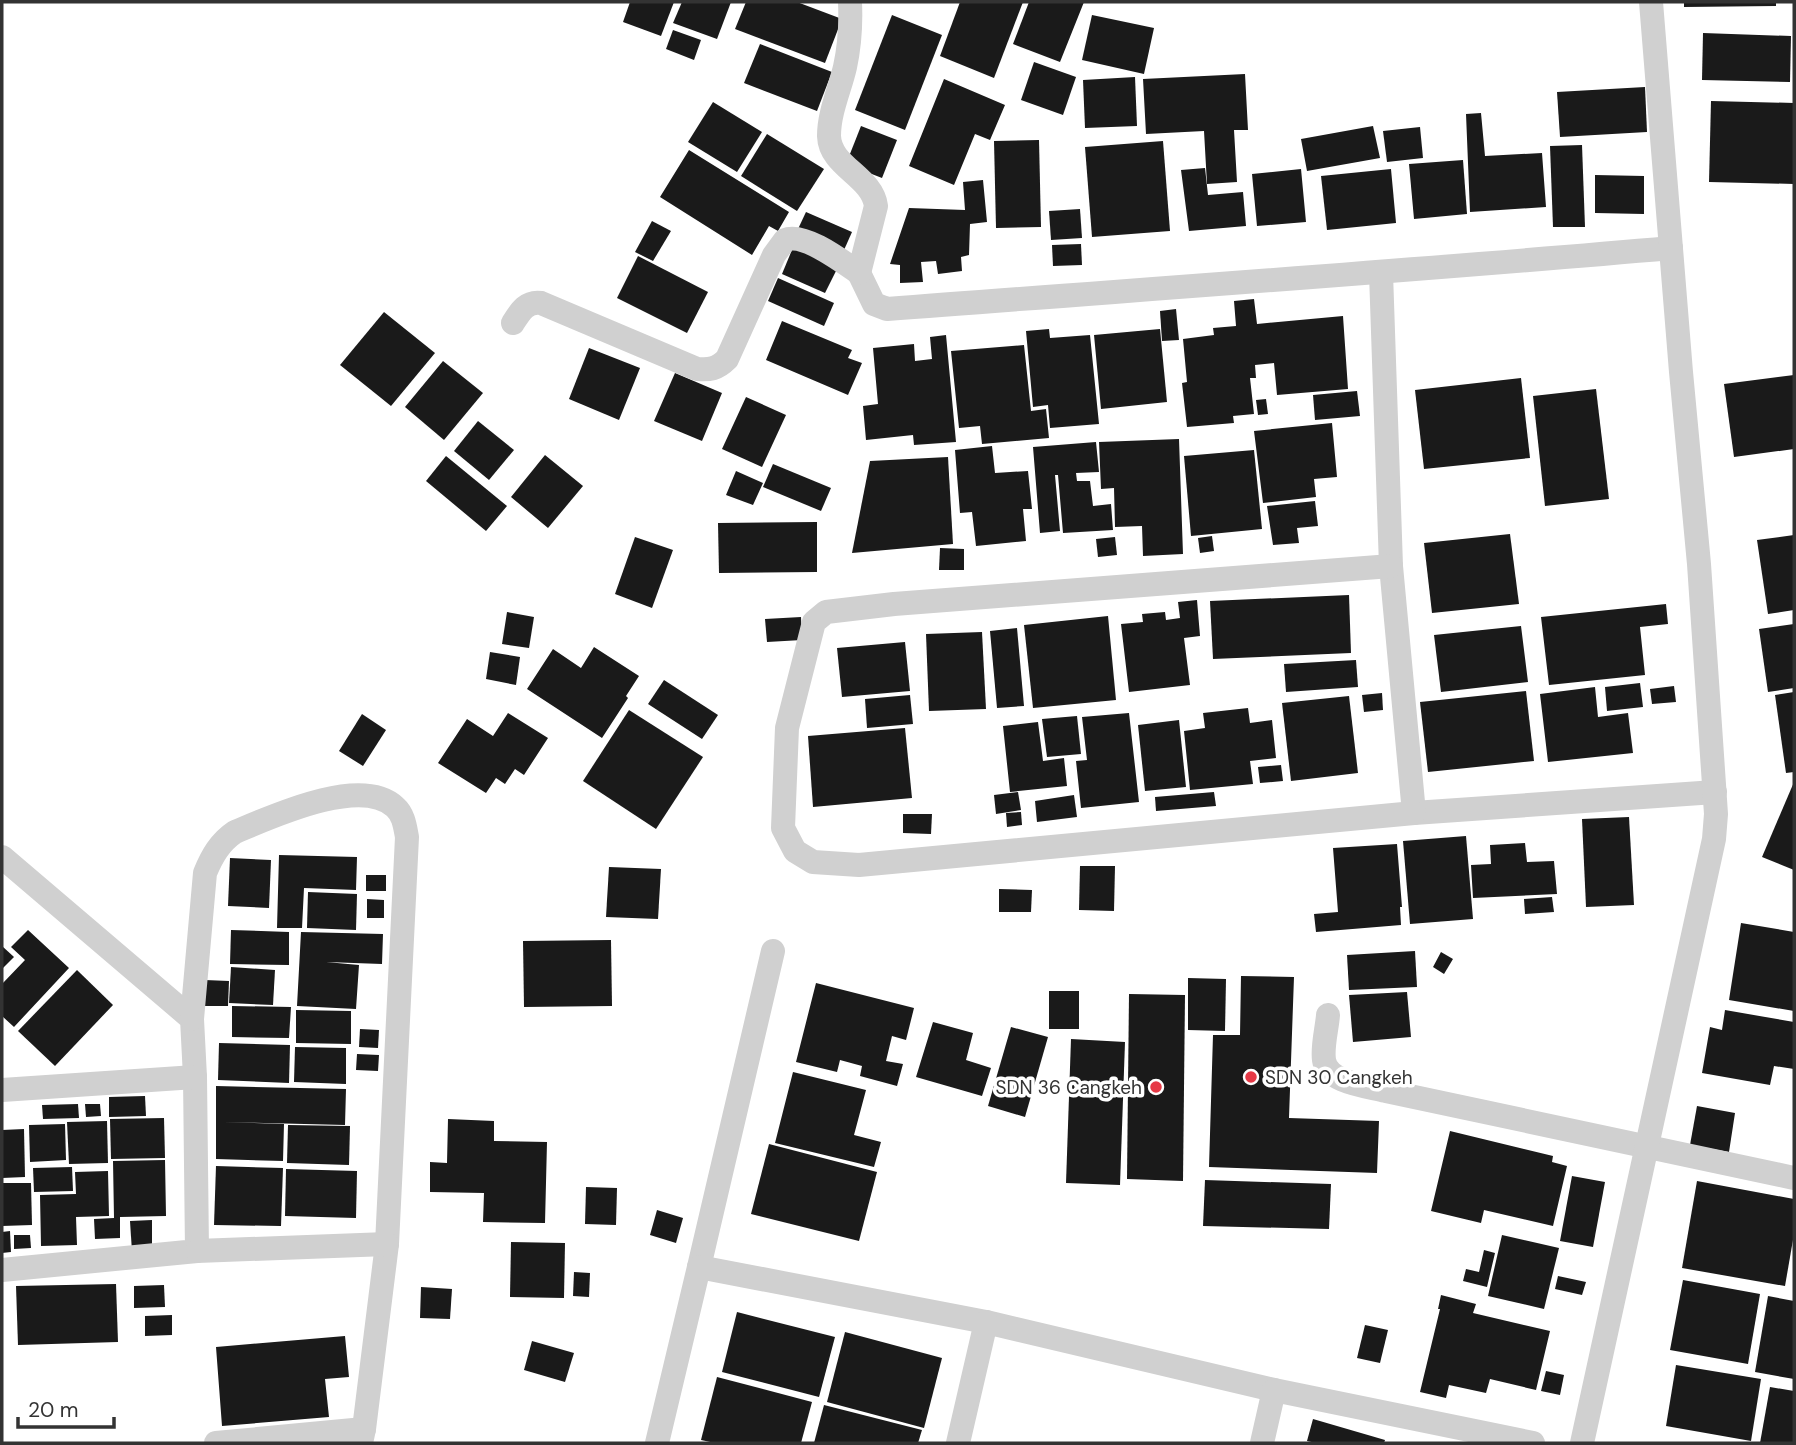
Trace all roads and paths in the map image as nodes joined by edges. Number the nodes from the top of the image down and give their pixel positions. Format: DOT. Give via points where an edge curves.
graph roads {
  1 [pos="850,2"];
  2 [pos="1651,2"];
  3 [pos="1671,248"];
  4 [pos="1381,273"];
  5 [pos="859,274"];
  6 [pos="513,323"];
  7 [pos="1391,565"];
  8 [pos="1715,792"];
  9 [pos="1414,813"];
  10 [pos="2,857"];
  11 [pos="773,951"];
  12 [pos="1328,1015"];
  13 [pos="192,1019"];
  14 [pos="195,1076"];
  15 [pos="2,1090"];
  16 [pos="1647,1147"];
  17 [pos="1794,1178"];
  18 [pos="387,1244"];
  19 [pos="197,1251"];
  20 [pos="699,1267"];
  21 [pos="2,1270"];
  22 [pos="986,1322"];
  23 [pos="1274,1390"];
  24 [pos="362,1436"];
  25 [pos="216,1443"];
  26 [pos="657,1443"];
  27 [pos="958,1443"];
  28 [pos="1262,1443"];
  29 [pos="1533,1443"];
  30 [pos="1582,1443"];
  1 -- 5 [label="street" via="851,31 829,138 838,157 875,198"];
  2 -- 3 [label="street"];
  3 -- 4 [label="street"];
  3 -- 8 [label="street"];
  4 -- 5 [label="street" via="887,309 874,304"];
  4 -- 7 [label="street"];
  5 -- 6 [label="street" via="797,238 785,240 727,359 711,370 697,369 541,303 530,303"];
  7 -- 9 [label="street"];
  7 -- 9 [label="street" via="826,612 814,622 788,728 783,828 795,851 813,862 859,865"];
  8 -- 9 [label="street"];
  8 -- 16 [label="street" via="1714,839"];
  10 -- 13 [label="street"];
  11 -- 20 [label="street"];
  12 -- 16 [label="street" via="1324,1061 1337,1078"];
  13 -- 14 [label="street"];
  13 -- 18 [label="street" via="205,873 226,838 308,802 366,795 395,807 404,820 407,837"];
  14 -- 15 [label="street"];
  14 -- 19 [label="street"];
  16 -- 17 [label="street"];
  16 -- 30 [label="street"];
  18 -- 19 [label="street"];
  18 -- 24 [label="street"];
  19 -- 21 [label="street"];
  20 -- 22 [label="street"];
  20 -- 26 [label="street"];
  22 -- 23 [label="street"];
  22 -- 27 [label="street"];
  23 -- 28 [label="street"];
  23 -- 29 [label="street"];
  24 -- 25 [label="street"];
}
